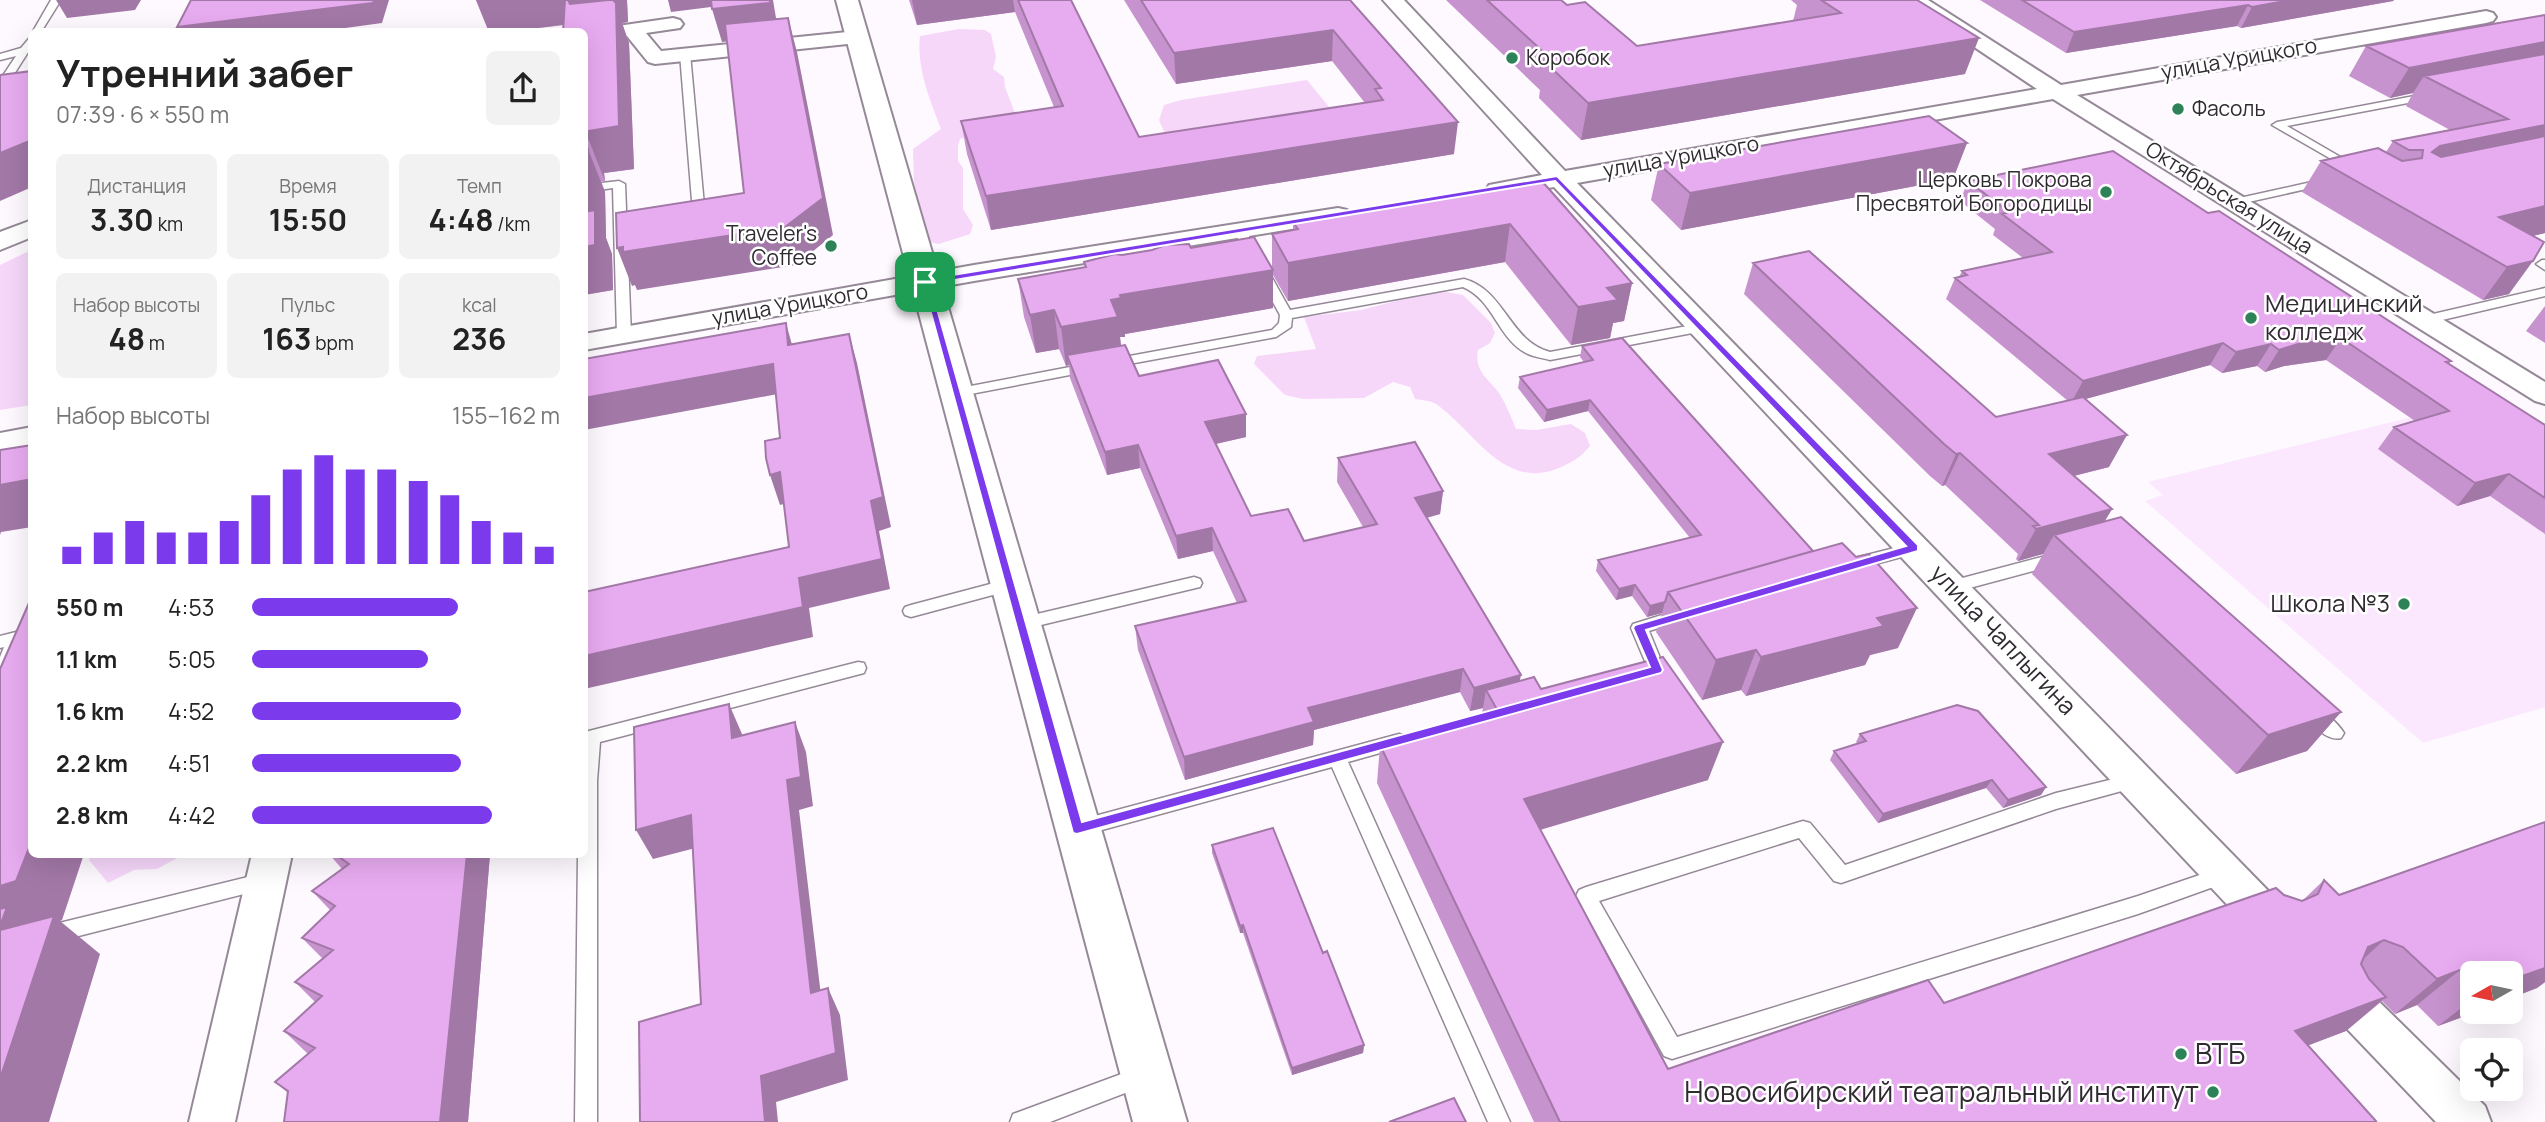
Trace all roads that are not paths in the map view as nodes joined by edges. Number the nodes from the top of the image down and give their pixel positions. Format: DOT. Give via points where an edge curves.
graph roads {
  1 [pos="56,0"];
  2 [pos="847,0"];
  3 [pos="1393,0"];
  4 [pos="2456,3"];
  5 [pos="1918,8"];
  6 [pos="2486,17"];
  7 [pos="673,24"];
  8 [pos="2510,27"];
  9 [pos="38,28"];
  10 [pos="632,29"];
  11 [pos="588,34"];
  12 [pos="857,37"];
  13 [pos="28,44"];
  14 [pos="24,50"];
  15 [pos="685,54"];
  16 [pos="0,57"];
  17 [pos="3,91"];
  18 [pos="2055,91"];
  19 [pos="2438,94"];
  20 [pos="2348,176"];
  21 [pos="1557,179"];
  22 [pos="2336,179"];
  23 [pos="588,188"];
  24 [pos="1479,193"];
  25 [pos="2235,202"];
  26 [pos="1359,212"];
  27 [pos="676,219"];
  28 [pos="28,229"];
  29 [pos="1240,231"];
  30 [pos="0,242"];
  31 [pos="925,282"];
  32 [pos="2545,292"];
  33 [pos="1286,315"];
  34 [pos="2424,320"];
  35 [pos="1703,327"];
  36 [pos="624,335"];
  37 [pos="588,341"];
  38 [pos="956,393"];
  39 [pos="2545,395"];
  40 [pos="28,438"];
  41 [pos="0,443"];
  42 [pos="1914,548"];
  43 [pos="2073,555"];
  44 [pos="1838,569"];
  45 [pos="1194,583"];
  46 [pos="1010,585"];
  47 [pos="1951,587"];
  48 [pos="911,611"];
  49 [pos="1692,612"];
  50 [pos="1020,624"];
  51 [pos="0,642"];
  52 [pos="858,668"];
  53 [pos="1630,677"];
  54 [pos="0,679"];
  55 [pos="2304,705"];
  56 [pos="2335,733"];
  57 [pos="1417,736"];
  58 [pos="1337,758"];
  59 [pos="588,763"];
  60 [pos="2137,780"];
  61 [pos="1077,829"];
  62 [pos="586,858"];
  63 [pos="276,862"];
  64 [pos="2225,874"];
  65 [pos="2265,916"];
  66 [pos="44,936"];
  67 [pos="2346,998"];
  68 [pos="1147,1074"];
  69 [pos="212,1122"];
  70 [pos="586,1122"];
  71 [pos="1021,1122"];
  72 [pos="1160,1122"];
  73 [pos="1499,1122"];
  74 [pos="2468,1122"];
  1 -- 9 [label="lane"];
  2 -- 12 [label="street"];
  3 -- 21 [label="street, улица Чаплыгина"];
  4 -- 6 [label="street"];
  5 -- 18 [label="street, Октябрьская улица"];
  6 -- 8 [label="street"];
  6 -- 18 [label="street, улица Урицкого"];
  7 -- 10 [label="street"];
  10 -- 11 [label="street"];
  10 -- 15 [label="street" via="655,58"];
  12 -- 15 [label="street"];
  12 -- 31 [label="street"];
  13 -- 14 [label="lane"];
  14 -- 16 [label="lane"];
  14 -- 17 [label="lane"];
  15 -- 27 [label="lane" via="699,216"];
  18 -- 21 [label="street, улица Урицкого"];
  18 -- 25 [label="street, Октябрьская улица"];
  19 -- 20 [label="lane" via="2277,125 2361,173"];
  21 -- 24 [label="street, улица Урицкого"];
  21 -- 35 [label="street, улица Чаплыгина"];
  22 -- 25 [label="lane"];
  23 -- 36 [label="lane" via="619,184 626,228"];
  25 -- 34 [label="street, Октябрьская улица"];
  26 -- 29 [label="street, улица Урицкого"];
  28 -- 30 [label="street"];
  29 -- 31 [label="street, улица Урицкого"];
  29 -- 33 [label="lane"];
  31 -- 36 [label="street, улица Урицкого"];
  31 -- 38 [label="street"];
  32 -- 34 [label="lane"];
  33 -- 35 [label="lane" via="1464,283 1478,288 1520,345 1537,355"];
  33 -- 38 [label="lane" via="1286,324 1276,333"];
  34 -- 39 [label="street, Октябрьская улица"];
  35 -- 42 [label="street, улица Чаплыгина"];
  36 -- 37 [label="street, улица Урицкого"];
  38 -- 46 [label="street"];
  40 -- 41 [label="street"];
  42 -- 44 [label="lane"];
  42 -- 47 [label="street, улица Чаплыгина"];
  43 -- 47 [label="lane"];
  45 -- 50 [label="lane"];
  46 -- 48 [label="lane"];
  46 -- 50 [label="street"];
  47 -- 60 [label="street, улица Чаплыгина"];
  49 -- 53 [label="lane" via="1639,628 1657,670"];
  50 -- 61 [label="street"];
  51 -- 54 [label="lane" via="16,638"];
  52 -- 59 [label="lane" via="591,737"];
  55 -- 56 [label="lane"];
  57 -- 58 [label="lane"];
  58 -- 61 [label="lane"];
  58 -- 73 [label="lane"];
  60 -- 64 [label="street, улица Чаплыгина"];
  60 -- 64 [label="lane" via="2056,801 1841,875 1803,829 1586,896 1672,1049"];
  61 -- 68 [label="street"];
  62 -- 70 [label="lane"];
  63 -- 66 [label="lane"];
  63 -- 69 [label="street"];
  64 -- 65 [label="street, улица Чаплыгина"];
  67 -- 74 [label="street"];
  68 -- 71 [label="lane"];
  68 -- 72 [label="street"];
}
